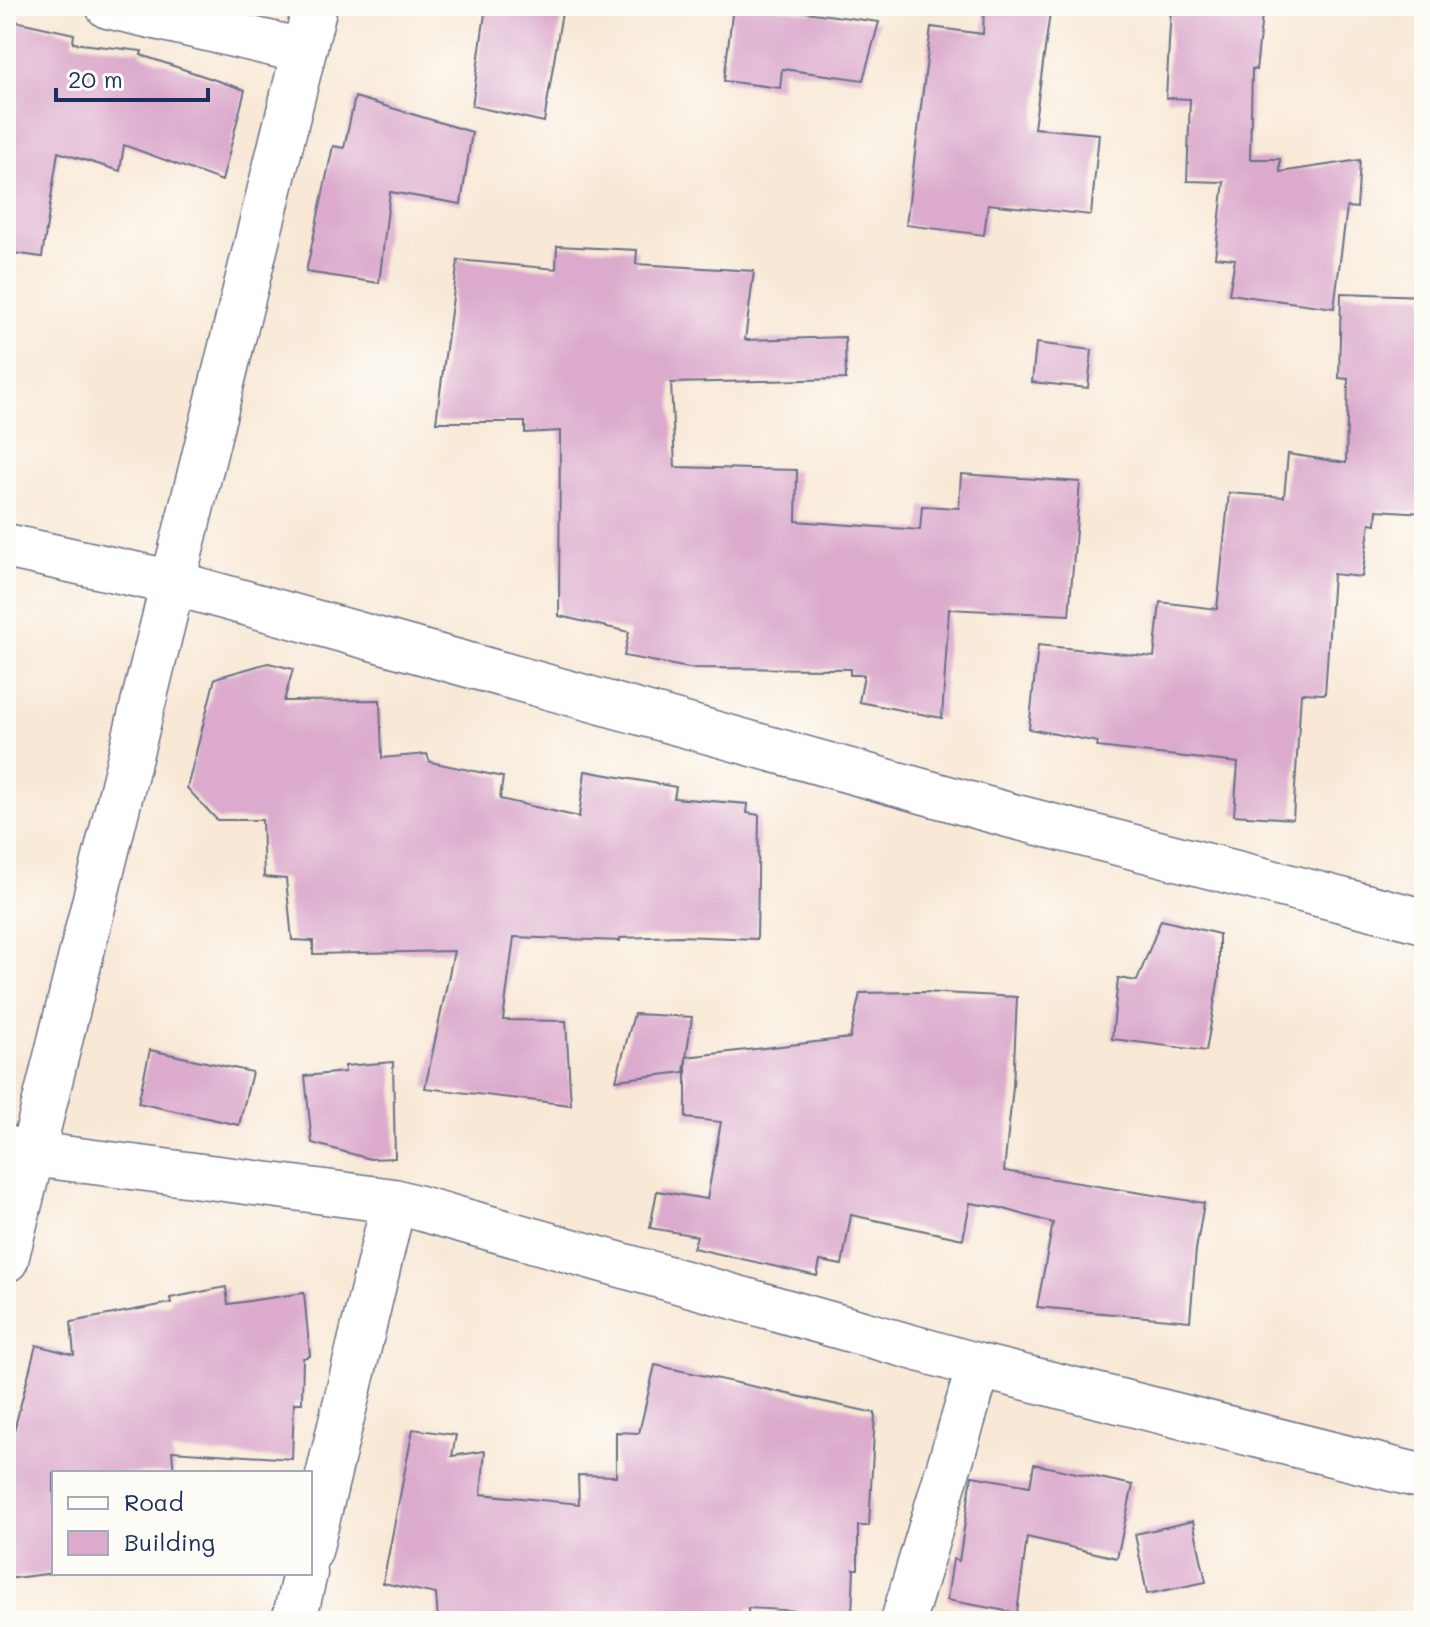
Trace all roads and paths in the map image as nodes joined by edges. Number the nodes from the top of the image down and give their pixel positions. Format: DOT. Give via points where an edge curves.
graph roads {
  1 [pos="108,6"];
  2 [pos="315,6"];
  3 [pos="303,51"];
  4 [pos="6,546"];
  5 [pos="170,582"];
  6 [pos="1424,921"];
  7 [pos="19,1151"];
  8 [pos="394,1201"];
  9 [pos="6,1260"];
  10 [pos="979,1366"];
  11 [pos="1424,1477"];
  12 [pos="312,1543"];
  13 [pos="305,1575"];
  14 [pos="294,1621"];
  15 [pos="903,1621"];
  1 -- 3 [label="street"];
  2 -- 3 [label="street"];
  3 -- 5 [label="street"];
  4 -- 5 [label="street"];
  5 -- 6 [label="street" via="1012,816"];
  5 -- 7 [label="street"];
  7 -- 8 [label="street"];
  7 -- 9 [label="street"];
  8 -- 10 [label="street"];
  8 -- 12 [label="street"];
  10 -- 11 [label="street"];
  10 -- 15 [label="street"];
  13 -- 14 [label="street"];
}
